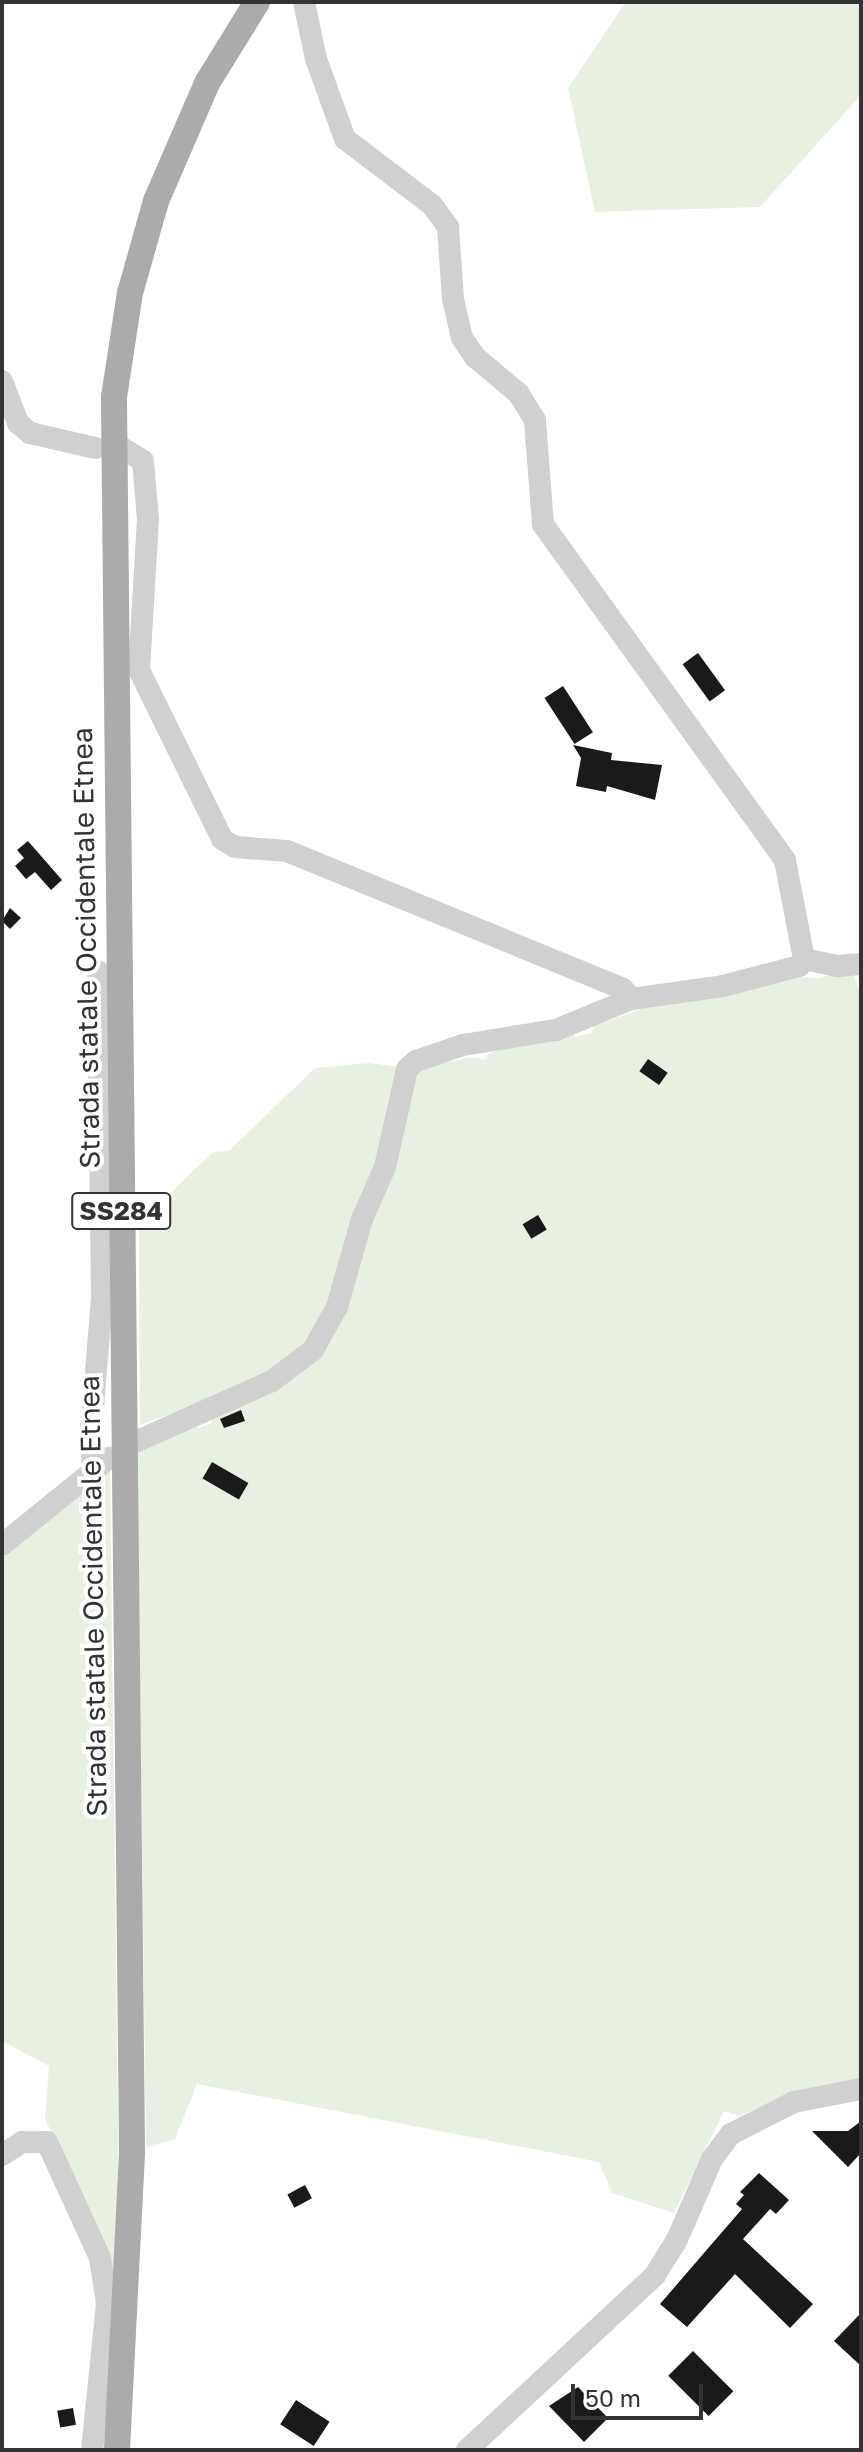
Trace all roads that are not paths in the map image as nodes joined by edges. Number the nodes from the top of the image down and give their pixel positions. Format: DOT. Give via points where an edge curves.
graph roads {
  1 [pos="257,2"];
  2 [pos="304,2"];
  3 [pos="2,381"];
  4 [pos="95,448"];
  5 [pos="124,449"];
  6 [pos="804,959"];
  7 [pos="861,964"];
  8 [pos="98,971"];
  9 [pos="631,999"];
  10 [pos="135,1442"];
  11 [pos="2,1545"];
  12 [pos="861,2089"];
  13 [pos="2,2155"];
  14 [pos="92,2450"];
  15 [pos="117,2450"];
  16 [pos="467,2450"];
  1 -- 15 [label="main road, Strada statale Occidentale Etnea / SS284" via="201,94 156,201 130,293 114,397 132,2149"];
  2 -- 6 [label="street" via="316,59 345,139 432,205 448,227 453,299 462,338 475,357 519,394 535,420 539,514 547,533 785,860"];
  3 -- 4 [label="street" via="18,423 30,433"];
  5 -- 9 [label="street" via="143,461 147,505 139,670 222,839 235,847 287,851 623,989"];
  6 -- 7 [label="street" via="838,966"];
  6 -- 9 [label="street" via="799,966 723,986"];
  8 -- 11 [label="street" via="102,1297 91,1432 101,1464"];
  9 -- 10 [label="street" via="556,1030 463,1045 407,1069 385,1167 362,1219 337,1307 313,1350 272,1381"];
  12 -- 16 [label="street" via="794,2102 731,2134 712,2159 676,2242 655,2275"];
  13 -- 14 [label="street" via="22,2142 47,2142 100,2258 107,2303"];
}
